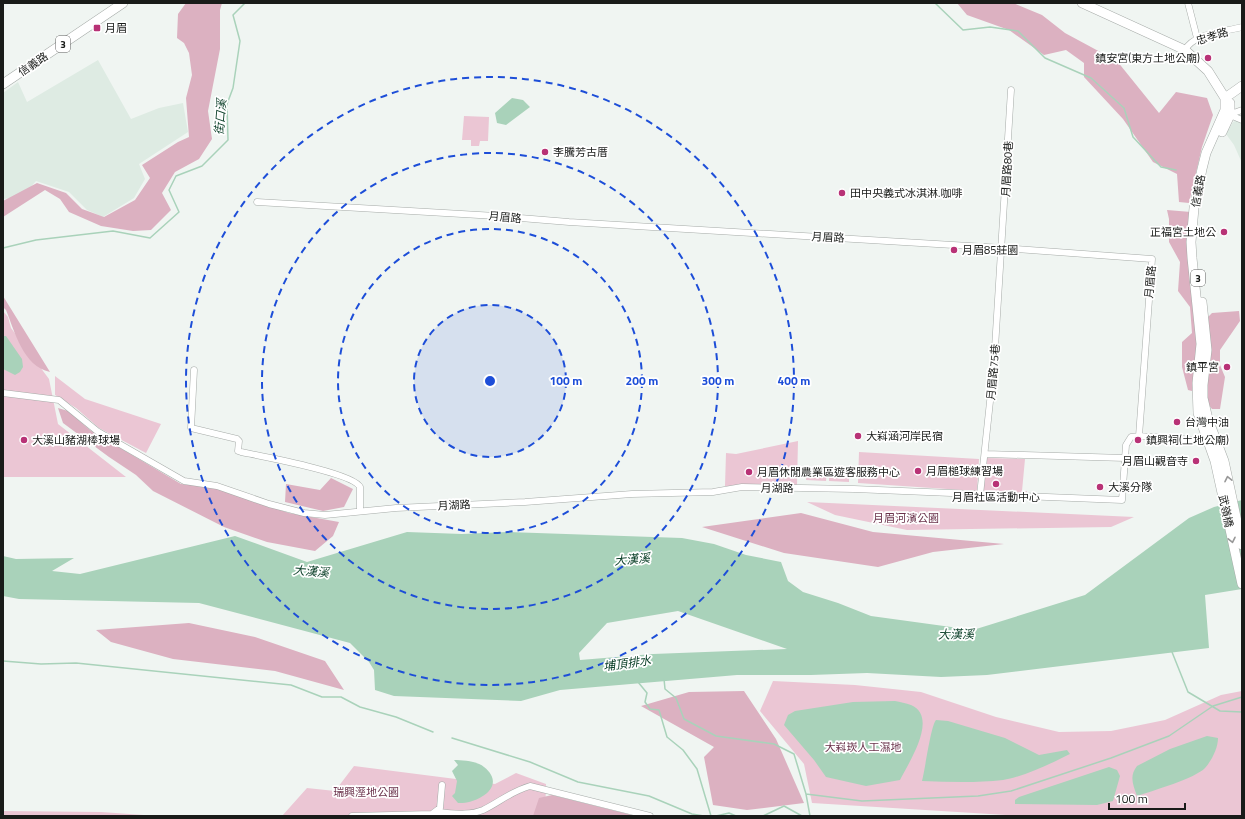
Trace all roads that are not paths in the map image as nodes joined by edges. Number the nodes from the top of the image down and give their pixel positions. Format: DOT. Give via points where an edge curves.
graph roads {
  1 [pos="115,3"];
  2 [pos="123,3"];
  3 [pos="1082,3"];
  4 [pos="1094,3"];
  5 [pos="1188,3"];
  6 [pos="1242,27"];
  7 [pos="1196,38"];
  8 [pos="1186,48"];
  9 [pos="3,79"];
  10 [pos="3,84"];
  11 [pos="1242,86"];
  12 [pos="1011,90"];
  13 [pos="1226,97"];
  14 [pos="1242,110"];
  15 [pos="1227,115"];
  16 [pos="1242,120"];
  17 [pos="258,202"];
  18 [pos="1003,248"];
  19 [pos="194,370"];
  20 [pos="3,393"];
  21 [pos="1139,436"];
  22 [pos="1207,442"];
  23 [pos="1217,445"];
  24 [pos="986,454"];
  25 [pos="1126,458"];
  26 [pos="1220,461"];
  27 [pos="980,495"];
  28 [pos="360,511"];
  29 [pos="1242,545"];
  30 [pos="1242,584"];
  31 [pos="442,785"];
  32 [pos="437,812"];
  33 [pos="352,816"];
  34 [pos="650,816"];
  1 -- 9 [label="main road, 信義路 / 3"];
  2 -- 10 [label="main road, 信義路 / 3"];
  3 -- 8 [label="main road"];
  4 -- 8 [label="main road"];
  5 -- 7 [label="street"];
  6 -- 7 [label="street, 忠孝路"];
  7 -- 8 [label="street, 忠孝路"];
  8 -- 13 [label="main road" via="1212,67 1224,85"];
  11 -- 13 [label="main road"];
  12 -- 18 [label="street, 月眉路80巷"];
  13 -- 15 [label="main road, 信義路 / 3"];
  14 -- 15 [label="street"];
  15 -- 16 [label="street"];
  15 -- 22 [label="main road, 信義路 / 3" via="1206,153 1196,199 1191,242 1200,344 1198,412"];
  15 -- 23 [label="main road, 信義路 / 3" via="1205,170 1195,245 1207,350 1203,398"];
  17 -- 18 [label="street, 月眉路"];
  18 -- 21 [label="street, 月眉路" via="1152,259"];
  18 -- 24 [label="street, 月眉路75巷"];
  19 -- 28 [label="street" via="191,428 237,439 238,451 241,452 309,467 354,481 360,487"];
  20 -- 28 [label="street, 月湖路" via="58,400 98,431 184,481 217,486 304,513 325,515"];
  21 -- 22 [label="street"];
  21 -- 25 [label="street, 月湖路" via="1131,438 1126,445"];
  22 -- 23 [label="street"];
  22 -- 26 [label="main road, 信義路 / 3"];
  23 -- 26 [label="main road, 信義路 / 3"];
  24 -- 25 [label="street"];
  24 -- 27 [label="street, 月眉路75巷"];
  25 -- 27 [label="street, 月湖路" via="1122,500"];
  29 -- 26 [label="main road, 武嶺橋 / 3, one-way"];
  26 -- 30 [label="main road, 武嶺橋 / 3, one-way"];
  27 -- 28 [label="street, 月湖路" via="742,487 713,492 616,495"];
  31 -- 32 [label="street" via="441,804"];
  32 -- 33 [label="street"];
  32 -- 34 [label="street" via="463,814 482,810 514,791 530,786"];
}
